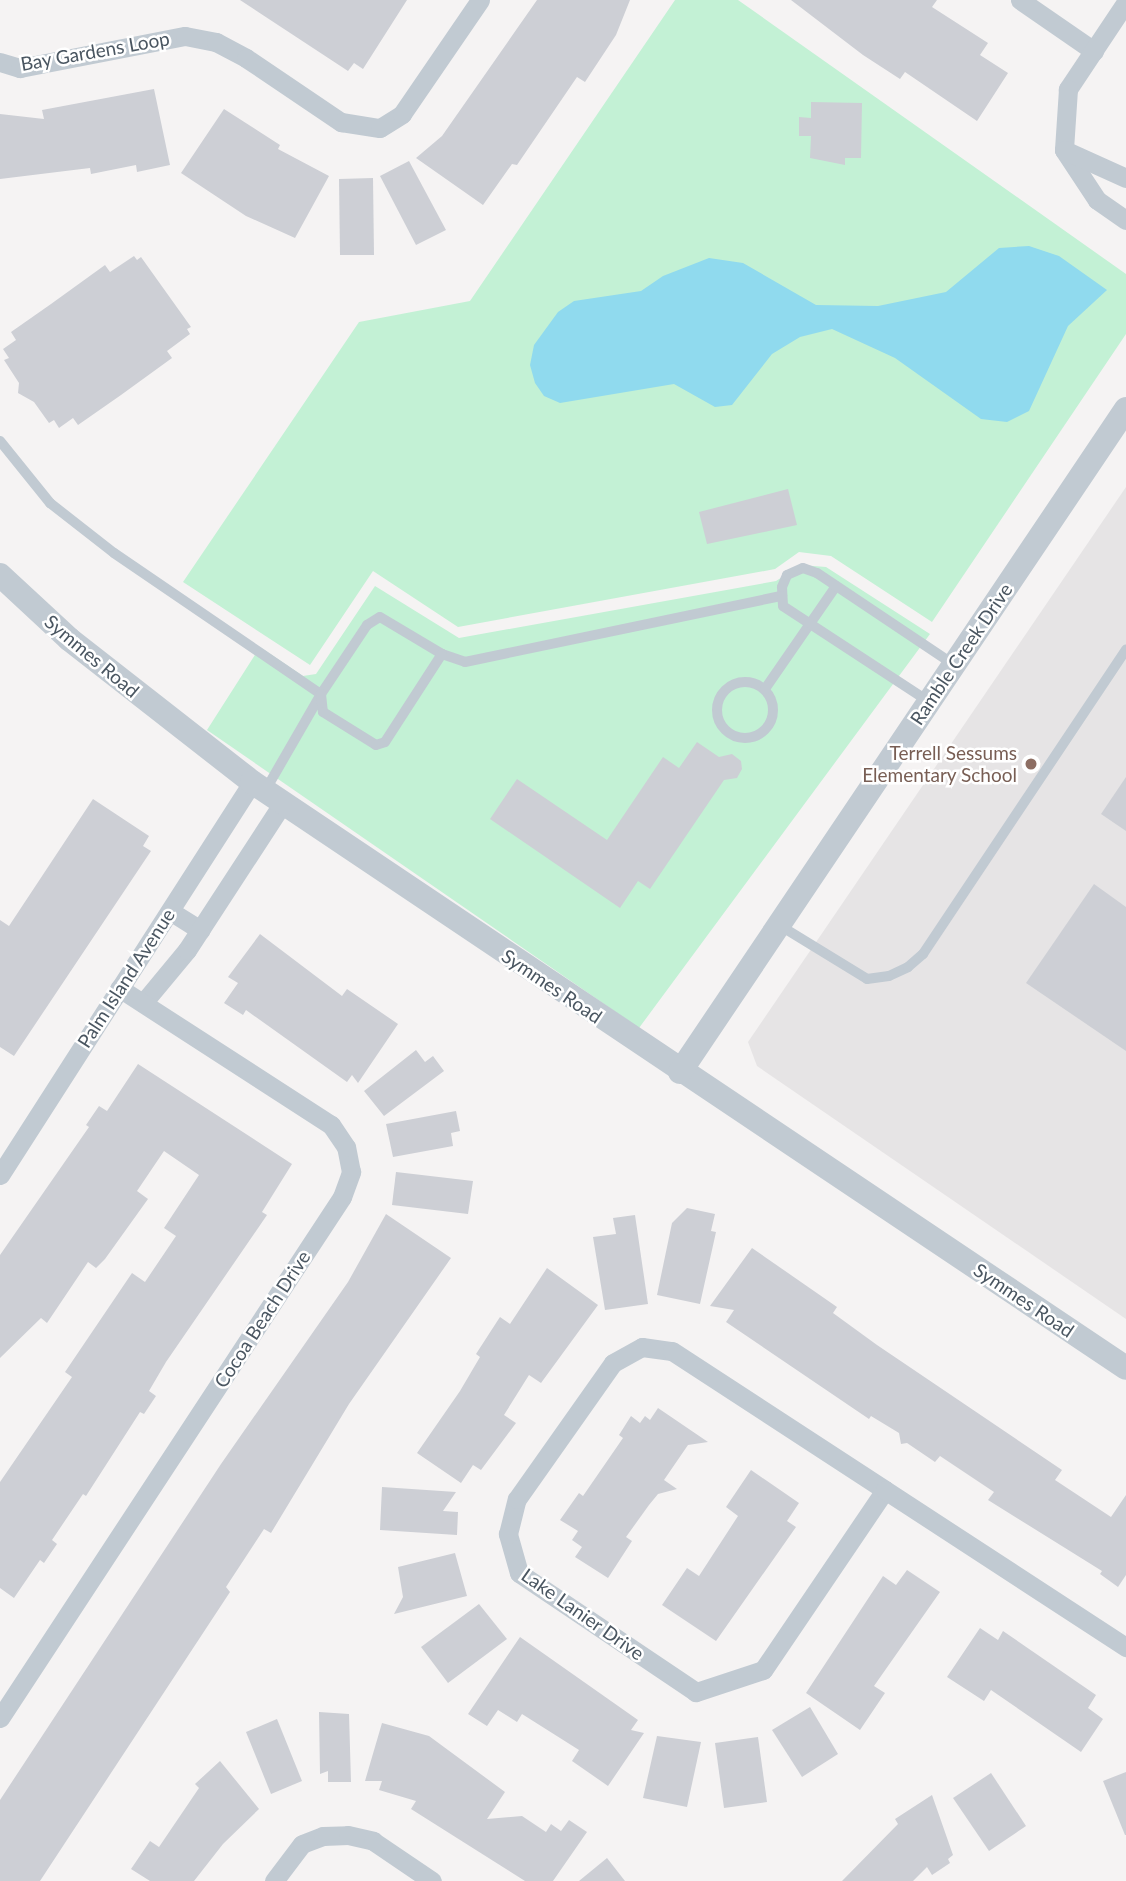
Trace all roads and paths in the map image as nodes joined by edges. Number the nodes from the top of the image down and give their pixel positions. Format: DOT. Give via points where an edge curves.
graph roads {
  1 [pos="480,0"];
  2 [pos="1020,0"];
  3 [pos="1126,2"];
  4 [pos="1094,51"];
  5 [pos="0,62"];
  6 [pos="1064,150"];
  7 [pos="1126,178"];
  8 [pos="1126,220"];
  9 [pos="1122,422"];
  10 [pos="0,441"];
  11 [pos="0,575"];
  12 [pos="836,586"];
  13 [pos="782,596"];
  14 [pos="809,625"];
  15 [pos="1126,650"];
  16 [pos="442,654"];
  17 [pos="955,665"];
  18 [pos="765,689"];
  19 [pos="321,694"];
  20 [pos="929,701"];
  21 [pos="267,792"];
  22 [pos="170,911"];
  23 [pos="778,924"];
  24 [pos="200,930"];
  25 [pos="119,988"];
  26 [pos="144,1003"];
  27 [pos="680,1072"];
  28 [pos="0,1175"];
  29 [pos="1126,1368"];
  30 [pos="885,1490"];
  31 [pos="1126,1647"];
  32 [pos="0,1718"];
  33 [pos="274,1881"];
  34 [pos="432,1881"];
  1 -- 5 [label="street, Bay Gardens Loop" via="402,114 380,128 341,122 246,58 216,42 185,36 20,68"];
  2 -- 4 [label="street"];
  3 -- 4 [label="street"];
  4 -- 6 [label="street" via="1068,89"];
  6 -- 7 [label="street"];
  6 -- 8 [label="street" via="1097,200"];
  9 -- 17 [label="street, Ramble Creek Drive"];
  10 -- 19 [label="lane" via="50,503 114,553"];
  11 -- 21 [label="street, Symmes Road" via="69,639"];
  12 -- 13 [label="lane" via="803,568 787,575"];
  12 -- 14 [label="lane"];
  12 -- 17 [label="lane"];
  13 -- 14 [label="lane" via="783,606"];
  13 -- 16 [label="lane" via="466,662"];
  14 -- 18 [label="lane"];
  14 -- 20 [label="lane"];
  15 -- 23 [label="lane" via="923,954 908,967 867,979"];
  16 -- 19 [label="lane" via="380,617 367,625"];
  16 -- 19 [label="lane" via="385,741 376,745 323,712"];
  17 -- 20 [label="street, Ramble Creek Drive"];
  18 -- 18 [label="lane" via="773,711 767,728 752,738 725,731 717,705 727,689 743,682"];
  19 -- 21 [label="lane"];
  20 -- 23 [label="street, Ramble Creek Drive"];
  21 -- 22 [label="street, Palm Island Avenue"];
  21 -- 24 [label="street, Palm Island Avenue"];
  21 -- 27 [label="street, Symmes Road"];
  22 -- 24 [label="street"];
  22 -- 25 [label="street, Palm Island Avenue"];
  23 -- 27 [label="street, Ramble Creek Drive"];
  24 -- 26 [label="street, Palm Island Avenue"];
  25 -- 26 [label="street, Cocoa Beach Drive"];
  25 -- 28 [label="street, Palm Island Avenue"];
  26 -- 32 [label="street, Cocoa Beach Drive" via="331,1125 346,1147 351,1172 342,1197"];
  27 -- 29 [label="street, Symmes Road"];
  30 -- 30 [label="street, Lake Lanier Drive" via="672,1351 642,1348 613,1363 517,1499 508,1534 519,1573 696,1692 763,1670"];
  30 -- 31 [label="street, Lake Lanier Drive"];
  33 -- 34 [label="street" via="302,1844 323,1836 348,1835 373,1842"];
}
